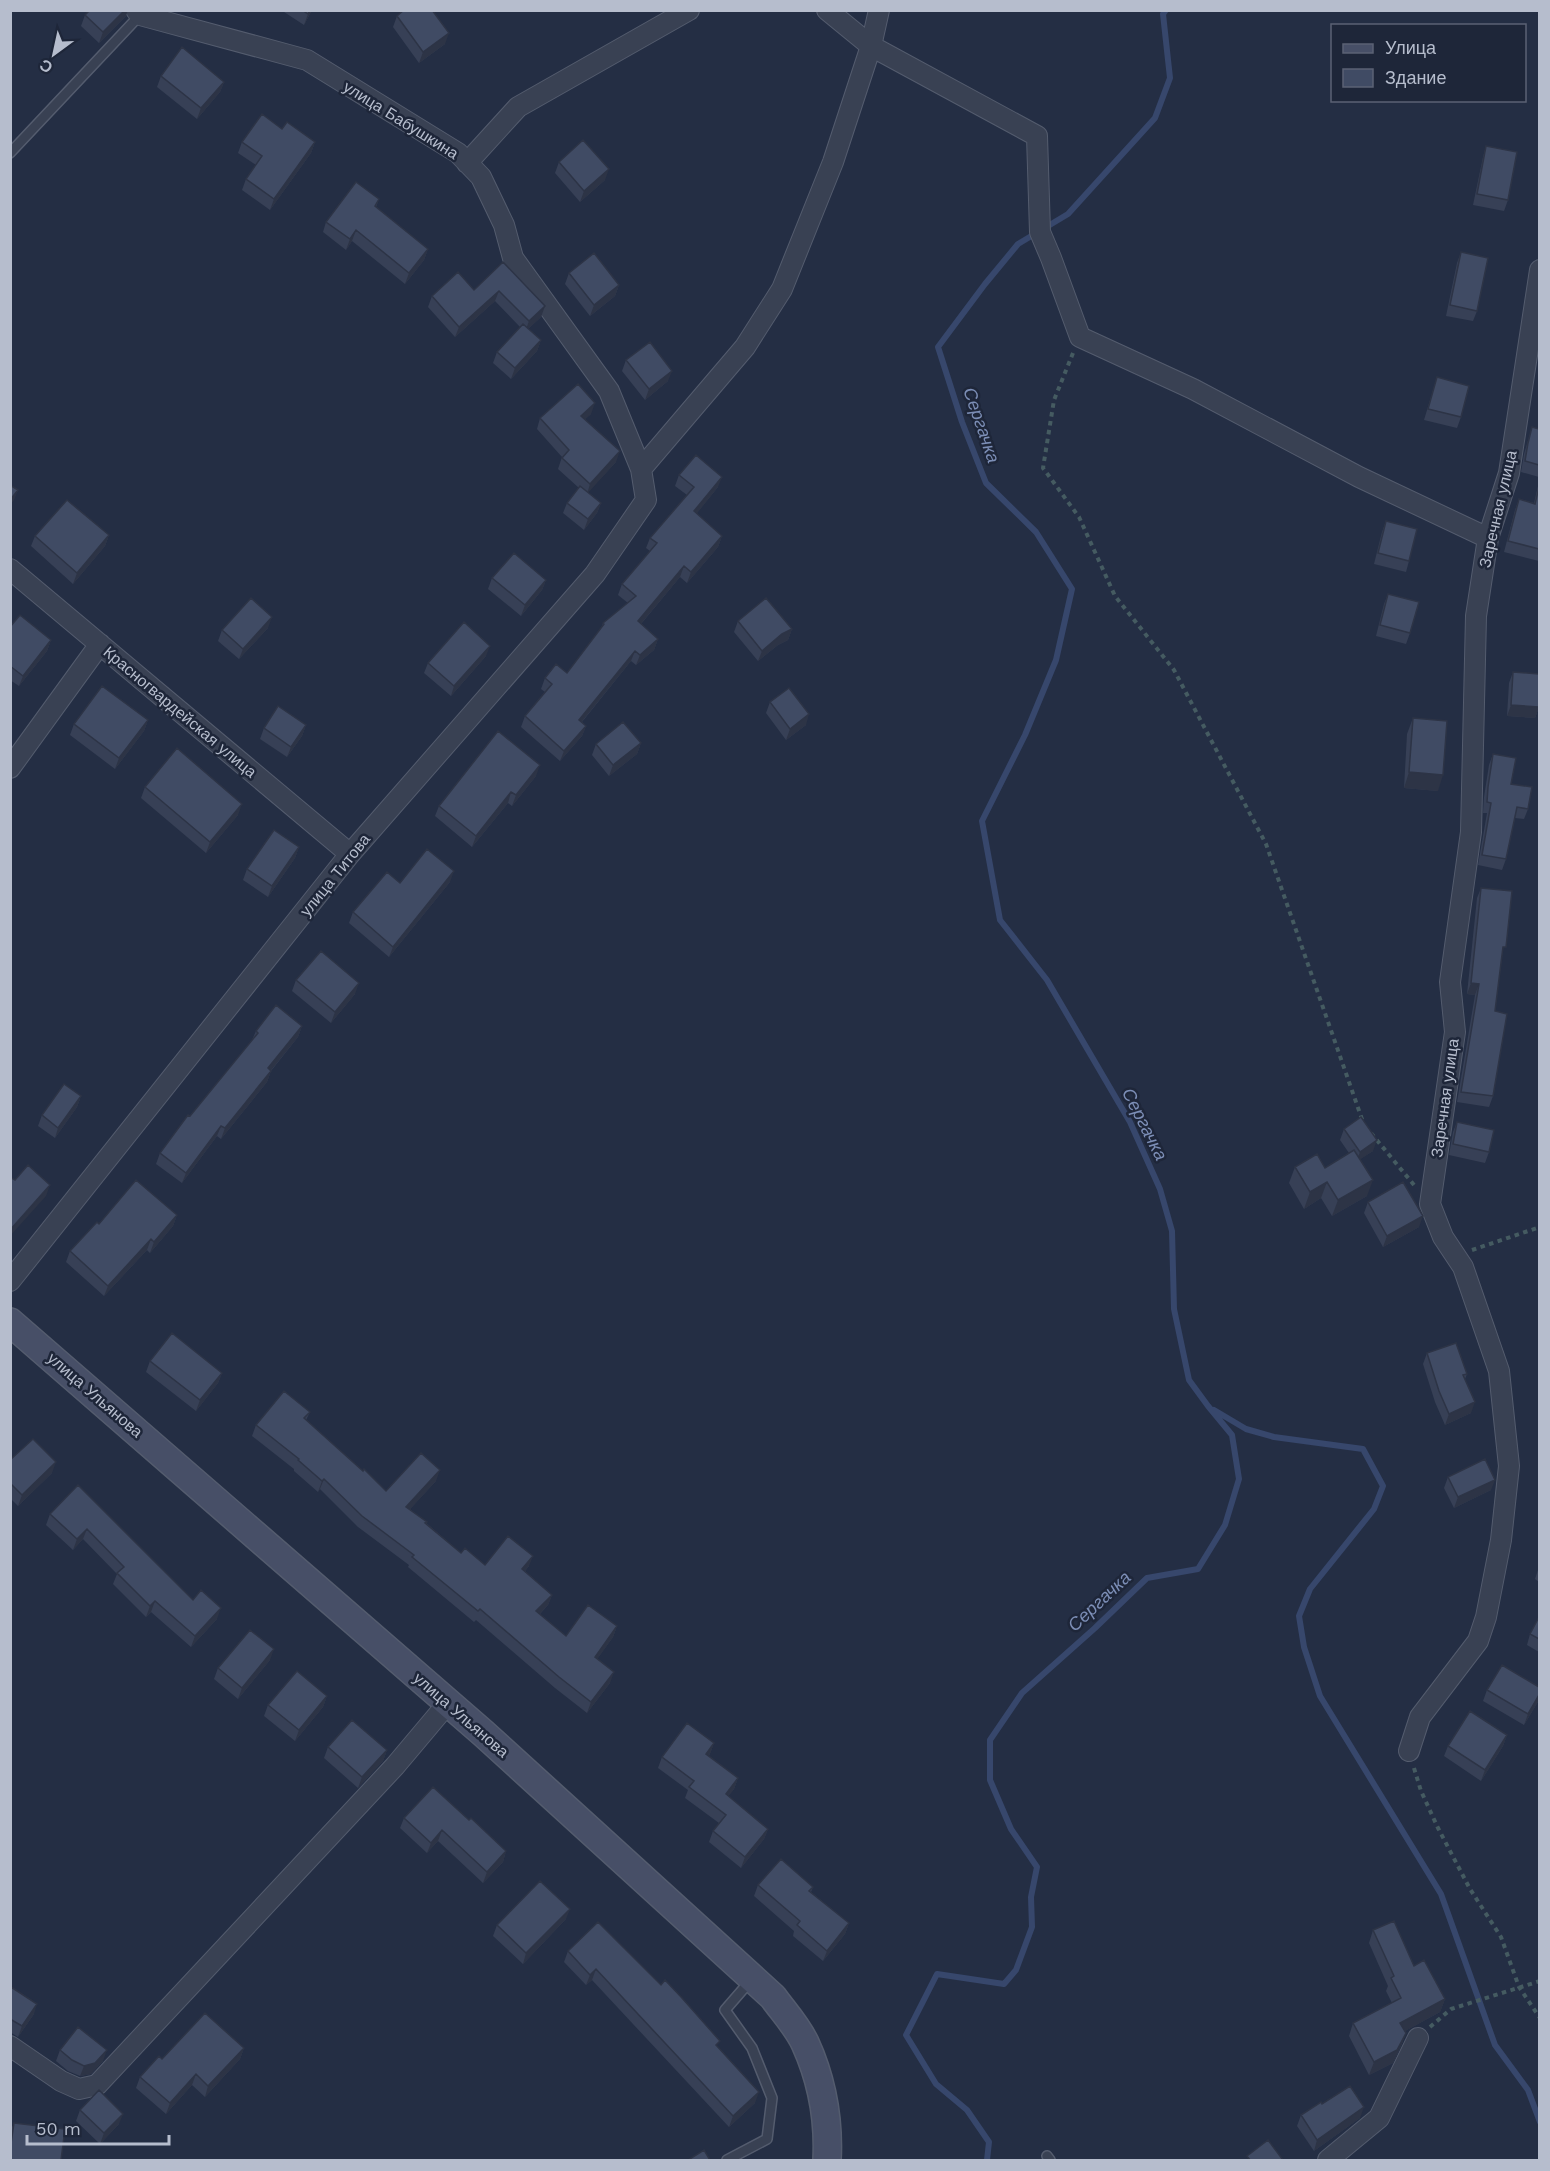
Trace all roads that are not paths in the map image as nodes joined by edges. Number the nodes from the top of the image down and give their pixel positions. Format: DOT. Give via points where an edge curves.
graph roads {
  1 [pos="689,10"];
  2 [pos="827,10"];
  3 [pos="879,10"];
  4 [pos="140,12"];
  5 [pos="871,46"];
  6 [pos="10,153"];
  7 [pos="467,163"];
  8 [pos="1539,270"];
  9 [pos="641,469"];
  10 [pos="1488,538"];
  11 [pos="10,569"];
  12 [pos="100,644"];
  13 [pos="10,768"];
  14 [pos="350,855"];
  15 [pos="10,1281"];
  16 [pos="10,1322"];
  17 [pos="448,1703"];
  18 [pos="1409,1751"];
  19 [pos="753,1979"];
  20 [pos="1418,2038"];
  21 [pos="10,2046"];
  22 [pos="727,2160"];
  23 [pos="827,2160"];
  24 [pos="1328,2160"];
  1 -- 7 [label="street" via="518,107"];
  2 -- 5 [label="street"];
  3 -- 5 [label="street"];
  4 -- 6 [label="lane"];
  4 -- 7 [label="street, улица Бабушкина" via="307,60 458,153"];
  5 -- 9 [label="street" via="833,162 782,289 744,347"];
  5 -- 10 [label="street" via="1037,136 1040,232 1080,337 1193,389 1359,477"];
  7 -- 9 [label="street, улица Бабушкина" via="486,187 504,225 513,258 609,391"];
  8 -- 10 [label="street, Заречная улица" via="1509,473"];
  9 -- 14 [label="street, улица Титова" via="646,500 595,574"];
  10 -- 18 [label="street, Заречная улица" via="1476,616 1471,832 1450,982 1455,1032 1430,1204 1443,1237 1464,1267 1499,1371 1509,1466 1501,1540 1481,1633 1420,1717"];
  11 -- 12 [label="street, Красногвардейская улица"];
  12 -- 13 [label="street"];
  12 -- 14 [label="street, Красногвардейская улица"];
  14 -- 15 [label="street, улица Титова"];
  16 -- 17 [label="main road, улица Ульянова"];
  17 -- 19 [label="main road, улица Ульянова"];
  17 -- 21 [label="street" via="395,1766 98,2085 79,2089"];
  19 -- 22 [label="lane" via="725,2010 752,2048 772,2098 767,2139"];
  19 -- 23 [label="main road, улица Ульянова" via="773,1996 804,2041 820,2085 829,2131"];
  20 -- 24 [label="street" via="1379,2118"];
}
